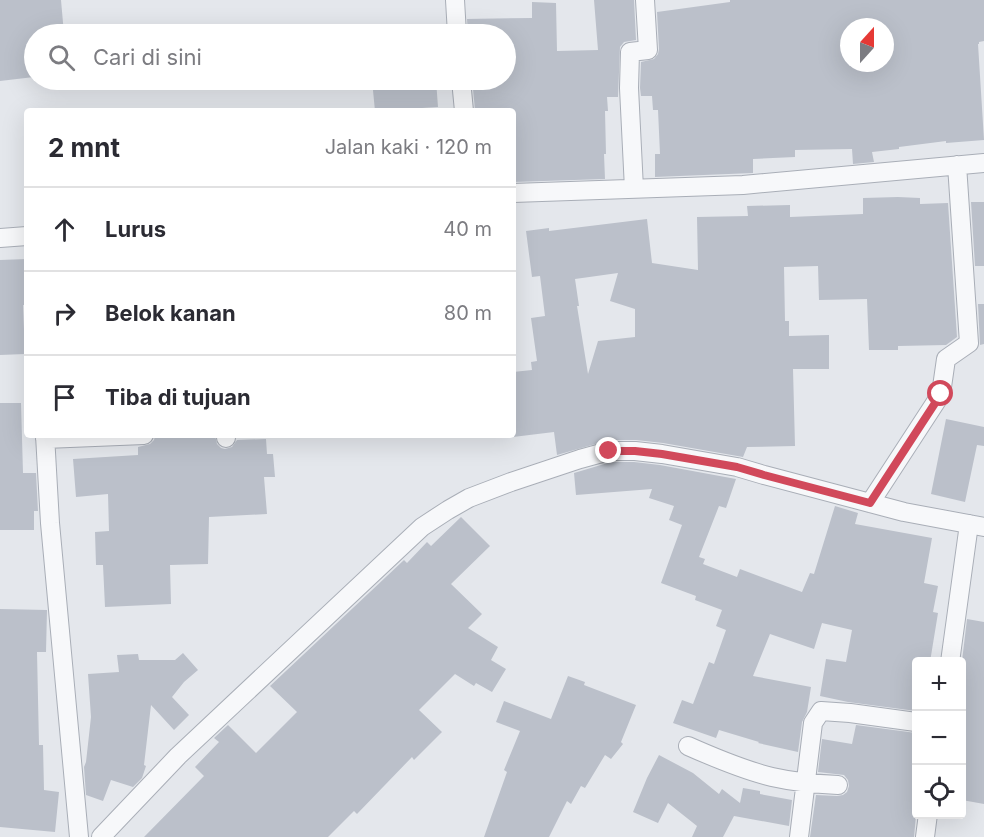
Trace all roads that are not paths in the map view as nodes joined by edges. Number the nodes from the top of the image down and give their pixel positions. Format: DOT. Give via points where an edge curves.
graph roads {
  1 [pos="454,0"];
  2 [pos="645,0"];
  3 [pos="457,24"];
  4 [pos="462,90"];
  5 [pos="464,108"];
  6 [pos="984,163"];
  7 [pos="957,165"];
  8 [pos="634,189"];
  9 [pos="516,193"];
  10 [pos="24,236"];
  11 [pos="0,238"];
  12 [pos="45,438"];
  13 [pos="870,503"];
  14 [pos="977,526"];
  15 [pos="951,657"];
  16 [pos="912,721"];
  17 [pos="688,746"];
  18 [pos="806,783"];
  19 [pos="838,785"];
  20 [pos="927,819"];
  21 [pos="79,837"];
  22 [pos="101,837"];
  23 [pos="799,837"];
  24 [pos="925,837"];
  1 -- 3 [label="street"];
  2 -- 8 [label="street" via="648,50 630,52"];
  4 -- 5 [label="street"];
  6 -- 7 [label="street"];
  7 -- 8 [label="street" via="743,185"];
  7 -- 13 [label="street" via="969,343 946,359 941,394"];
  8 -- 9 [label="street"];
  10 -- 11 [label="street"];
  12 -- 21 [label="street"];
  13 -- 14 [label="street"];
  13 -- 22 [label="street" via="737,467 635,451 609,451 580,459 469,498 422,527 178,756"];
  14 -- 15 [label="street"];
  16 -- 18 [label="street" via="821,711 813,723"];
  17 -- 18 [label="street" via="746,770"];
  18 -- 19 [label="street"];
  18 -- 23 [label="street"];
  20 -- 24 [label="street"];
}
